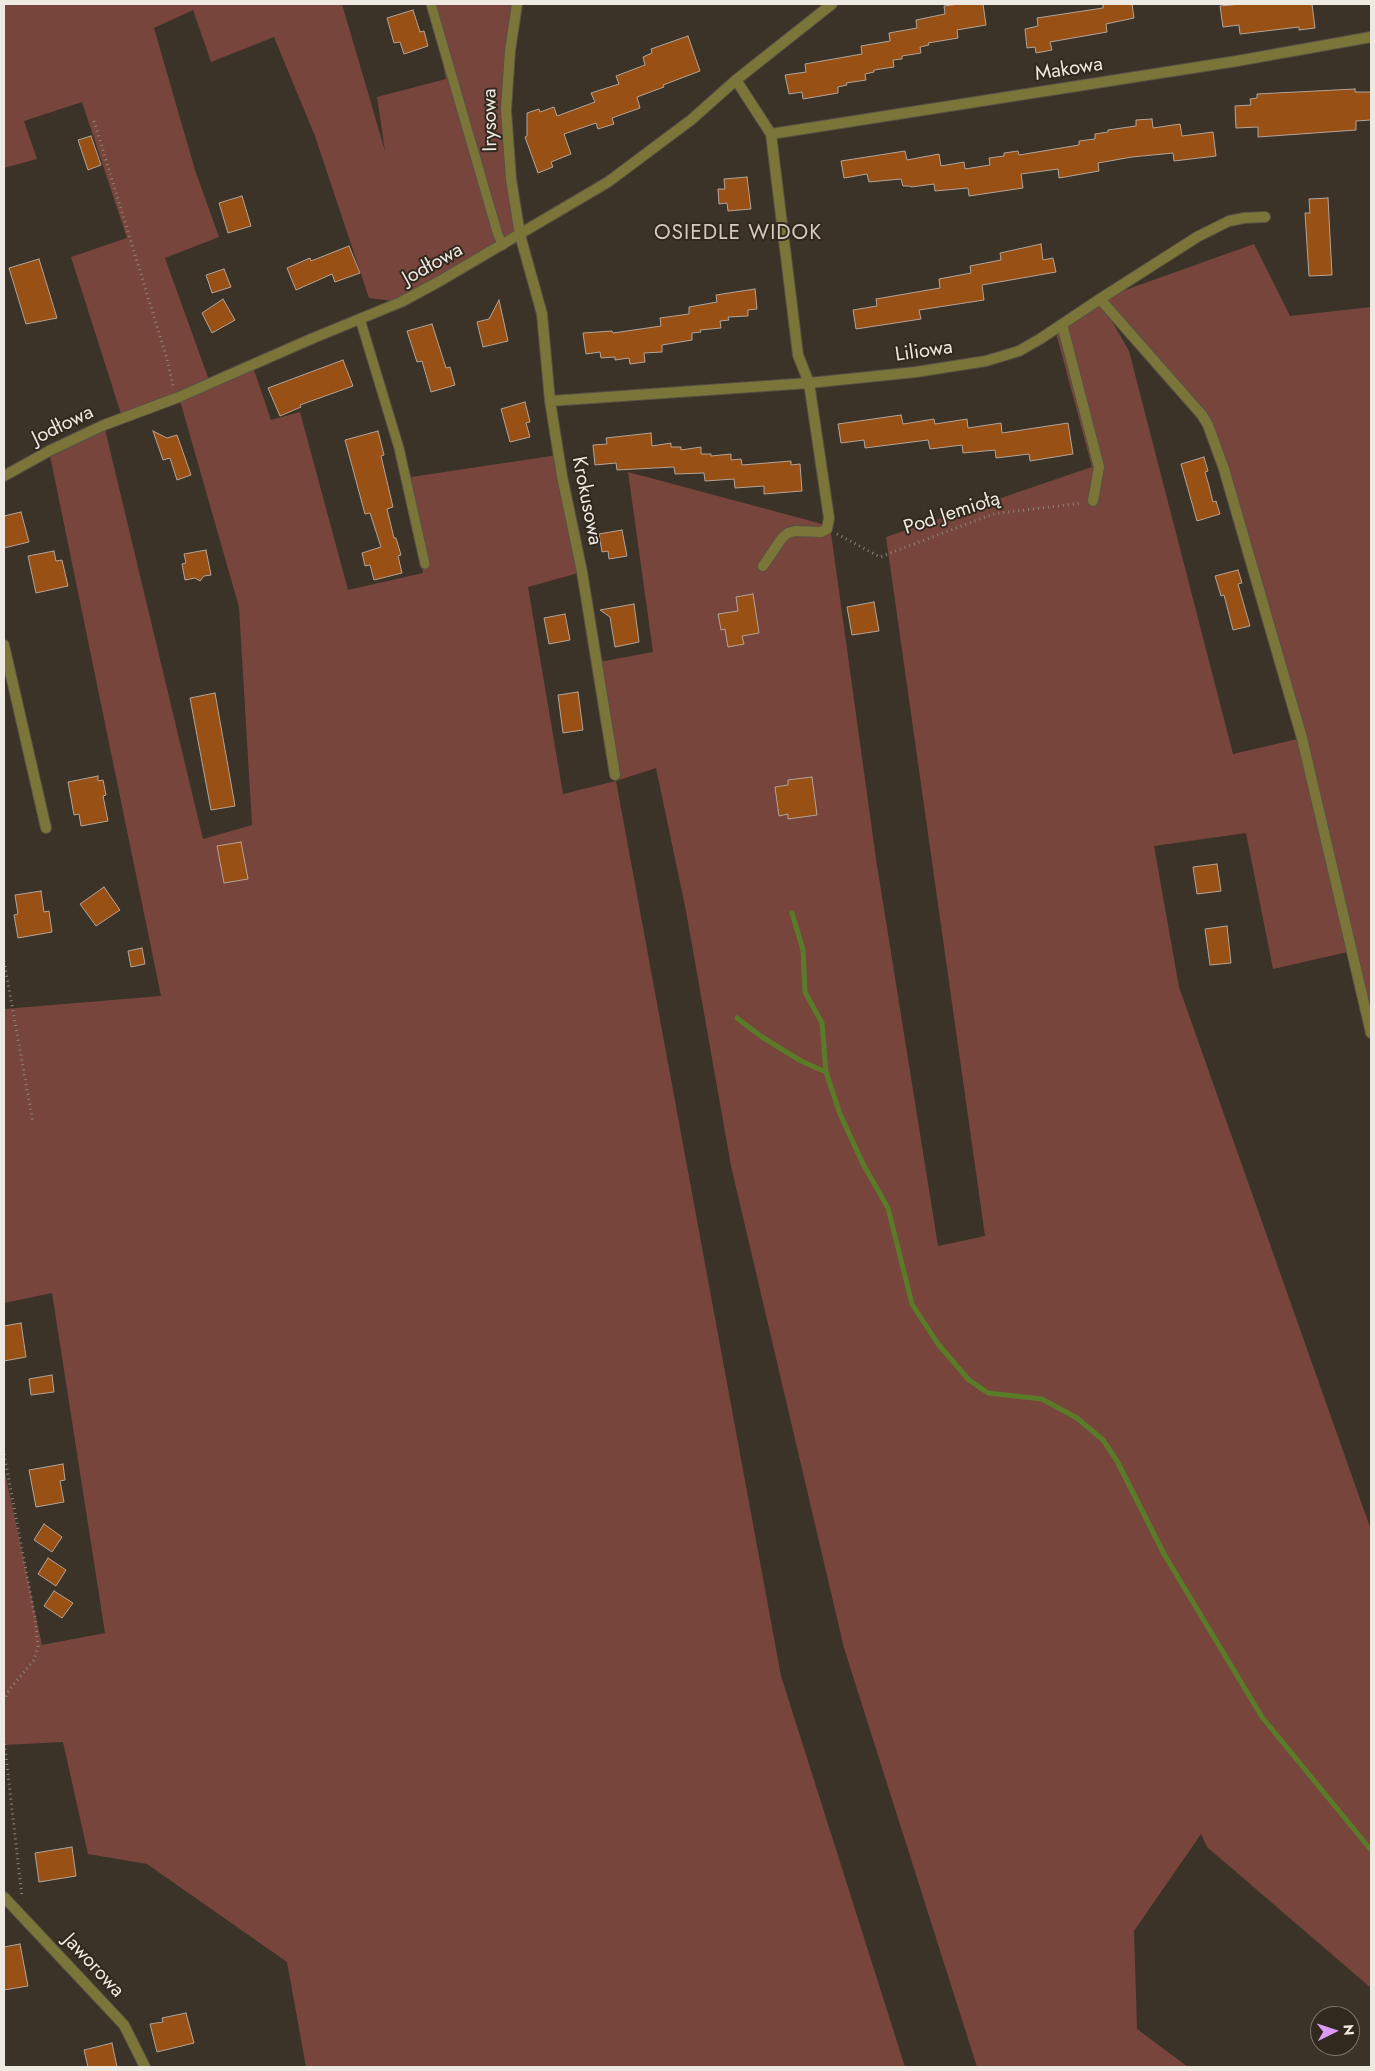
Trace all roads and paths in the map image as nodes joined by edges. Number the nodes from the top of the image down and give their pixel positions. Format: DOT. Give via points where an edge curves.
graph roads {
  1 [pos="431,4"];
  2 [pos="517,4"];
  3 [pos="832,4"];
  4 [pos="1371,37"];
  5 [pos="736,80"];
  6 [pos="94,121"];
  7 [pos="771,134"];
  8 [pos="1265,217"];
  9 [pos="520,235"];
  10 [pos="503,245"];
  11 [pos="1100,299"];
  12 [pos="360,319"];
  13 [pos="1062,324"];
  14 [pos="809,384"];
  15 [pos="177,398"];
  16 [pos="550,401"];
  17 [pos="4,476"];
  18 [pos="1092,501"];
  19 [pos="828,529"];
  20 [pos="425,564"];
  21 [pos="763,566"];
  22 [pos="4,645"];
  23 [pos="615,776"];
  24 [pos="46,828"];
  25 [pos="4,961"];
  26 [pos="1371,1033"];
  27 [pos="33,1123"];
  28 [pos="4,1454"];
  29 [pos="4,1700"];
  30 [pos="4,1739"];
  31 [pos="4,1897"];
  32 [pos="23,1917"];
  33 [pos="145,2067"];
  1 -- 10 [label="lane"];
  2 -- 9 [label="street, Irysowa" via="506,110 511,179"];
  3 -- 5 [label="street, Jodłowa"];
  4 -- 7 [label="street, Makowa"];
  5 -- 7 [label="street"];
  5 -- 9 [label="street, Jodłowa" via="691,120 608,182"];
  6 -- 15 [label="path"];
  7 -- 14 [label="street" via="798,355"];
  8 -- 11 [label="street, Liliowa" via="1229,222 1197,237"];
  9 -- 10 [label="street, Jodłowa"];
  9 -- 16 [label="street, Krokusowa" via="542,314"];
  10 -- 12 [label="street, Jodłowa" via="401,302"];
  11 -- 13 [label="street, Liliowa"];
  11 -- 26 [label="street" via="1202,414 1208,425 1224,469 1302,738"];
  12 -- 15 [label="street, Jodłowa"];
  12 -- 20 [label="lane" via="399,448"];
  13 -- 14 [label="street, Liliowa" via="1019,351 986,361"];
  13 -- 18 [label="street" via="1099,467"];
  14 -- 16 [label="street, Liliowa"];
  14 -- 19 [label="street"];
  15 -- 17 [label="street, Jodłowa" via="82,434"];
  16 -- 23 [label="street, Krokusowa"];
  18 -- 19 [label="path, Pod Jemiołą" via="993,514 880,557"];
  19 -- 21 [label="street" via="788,533"];
  22 -- 24 [label="street"];
  25 -- 27 [label="path"];
  28 -- 29 [label="path" via="38,1646 34,1660"];
  30 -- 32 [label="path"];
  31 -- 32 [label="street, Jaworowa"];
  32 -- 33 [label="street, Jaworowa" via="124,2025"];
}
